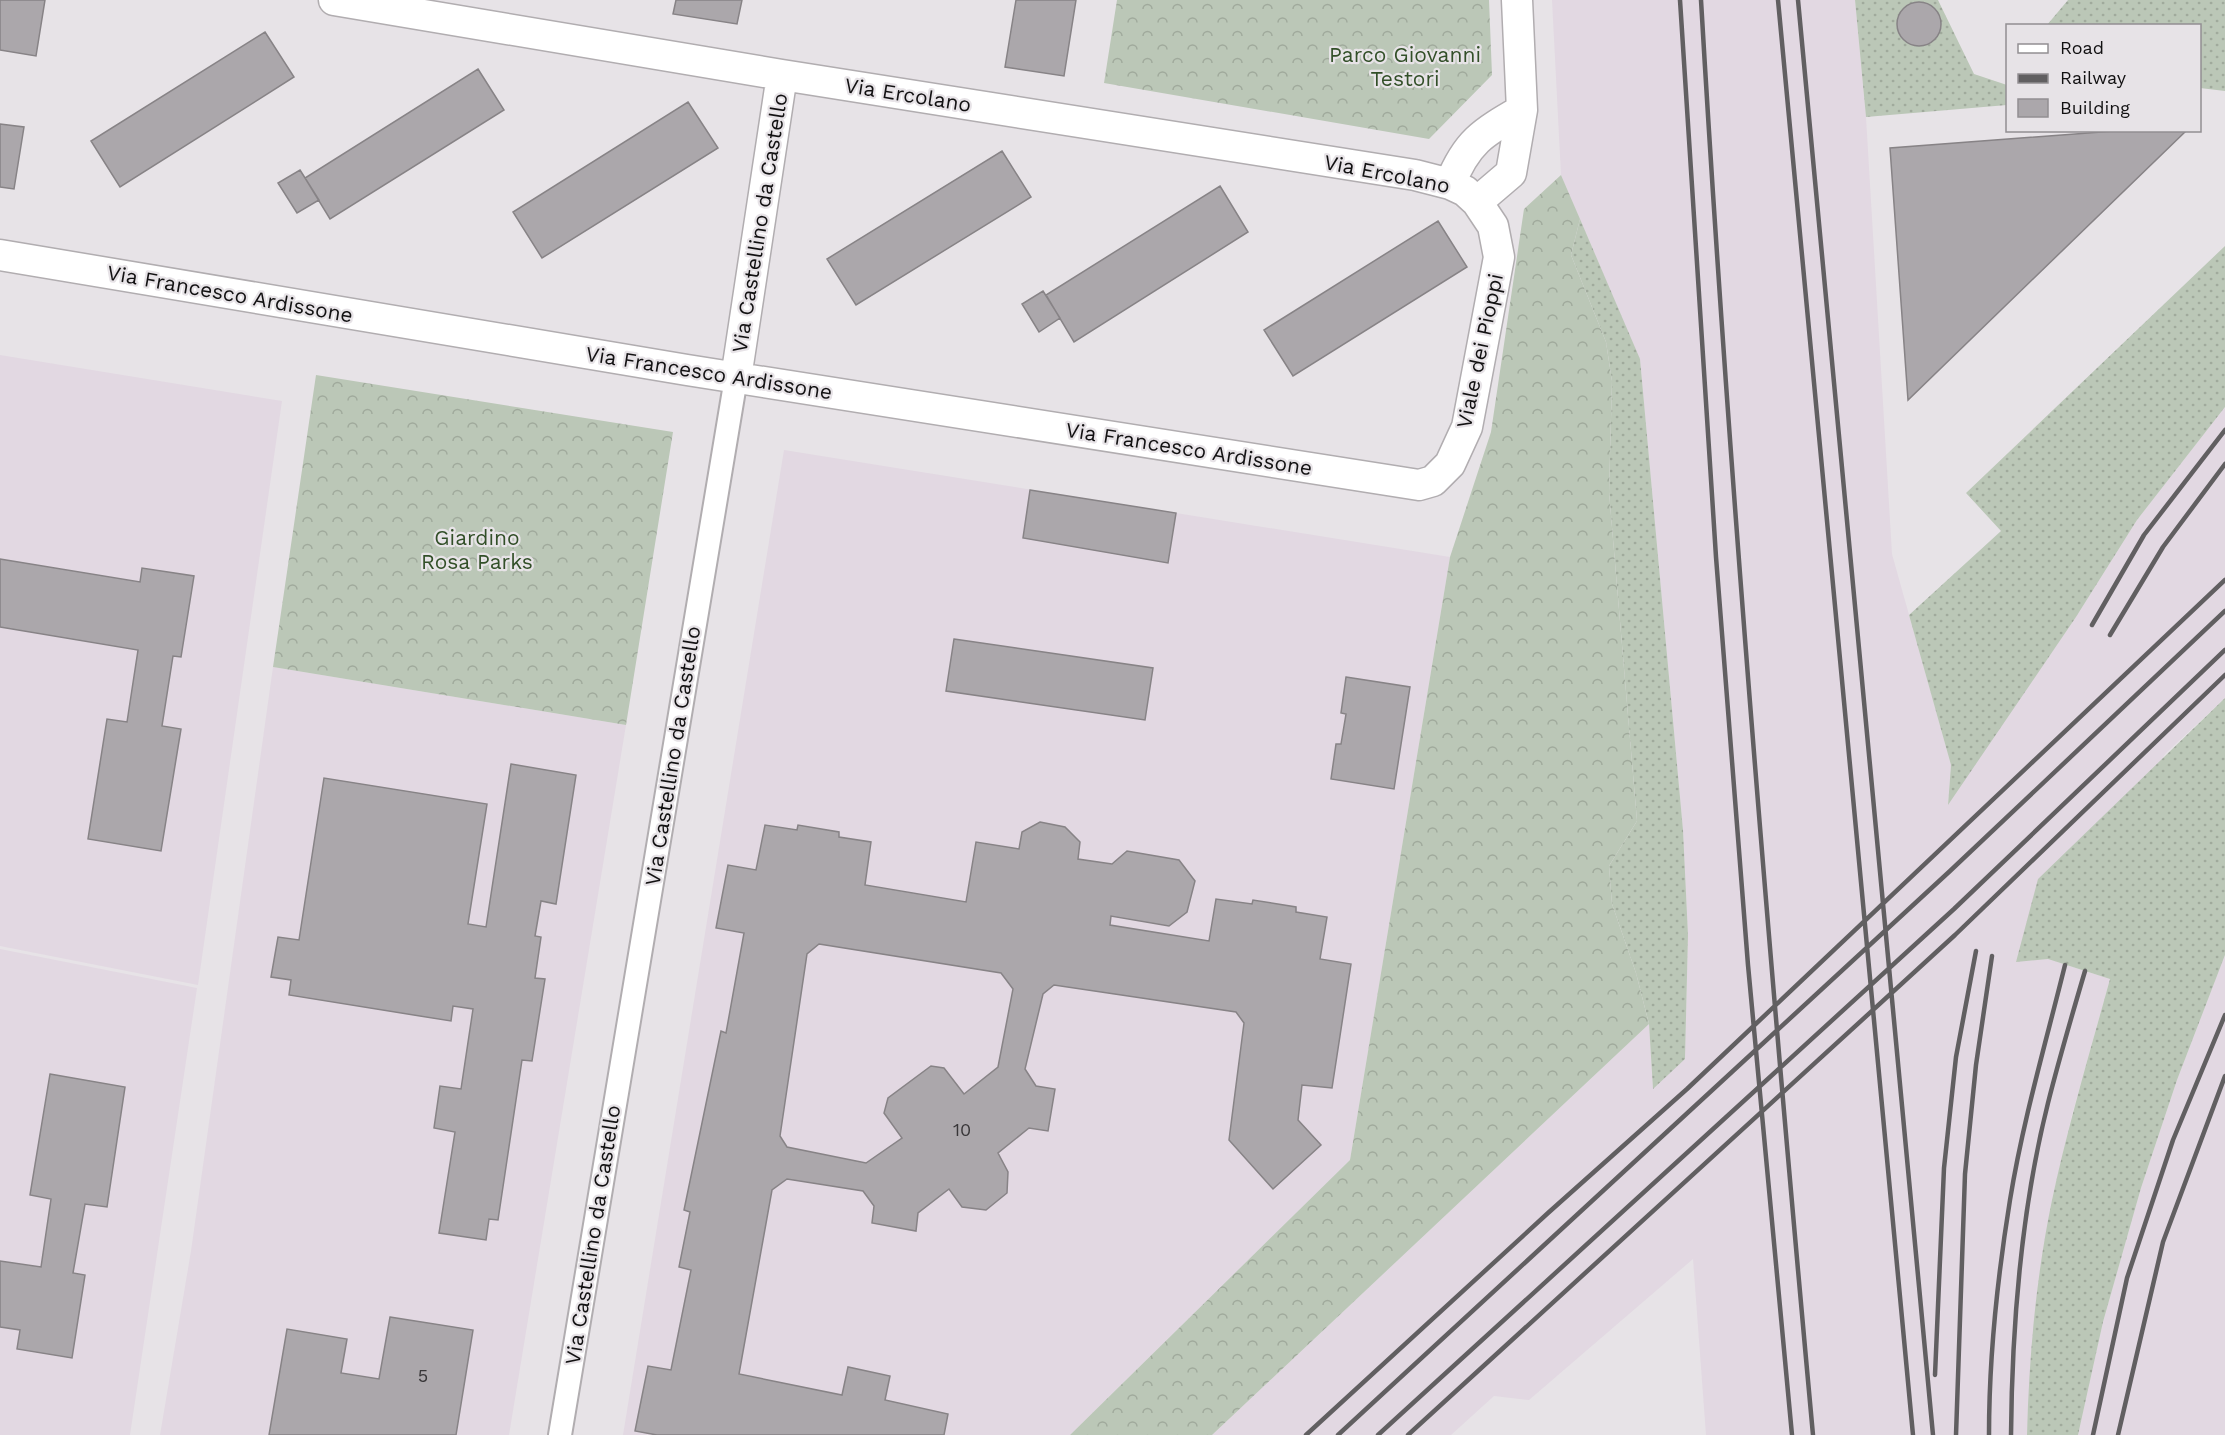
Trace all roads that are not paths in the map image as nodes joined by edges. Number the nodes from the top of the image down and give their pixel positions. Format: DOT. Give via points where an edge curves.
graph roads {
  1 [pos="334,0"];
  2 [pos="1517,0"];
  3 [pos="782,75"];
  4 [pos="1522,110"];
  5 [pos="1450,184"];
  6 [pos="1477,202"];
  7 [pos="0,255"];
  8 [pos="736,378"];
  9 [pos="1419,485"];
  10 [pos="560,1435"];
  1 -- 3 [label="street, Via Ercolano"];
  2 -- 4 [label="street"];
  3 -- 5 [label="street, Via Ercolano" via="1404,173"];
  3 -- 8 [label="street, Via Castellino da Castello"];
  4 -- 5 [label="street" via="1483,133 1461,158"];
  4 -- 6 [label="street" via="1511,173"];
  5 -- 6 [label="street, Via Ercolano"];
  6 -- 9 [label="street, Viale dei Pioppi" via="1493,226 1499,257 1467,427 1450,464 1433,481"];
  7 -- 8 [label="street, Via Francesco Ardissone"];
  8 -- 9 [label="street, Via Francesco Ardissone"];
  8 -- 10 [label="street, Via Castellino da Castello"];
}
